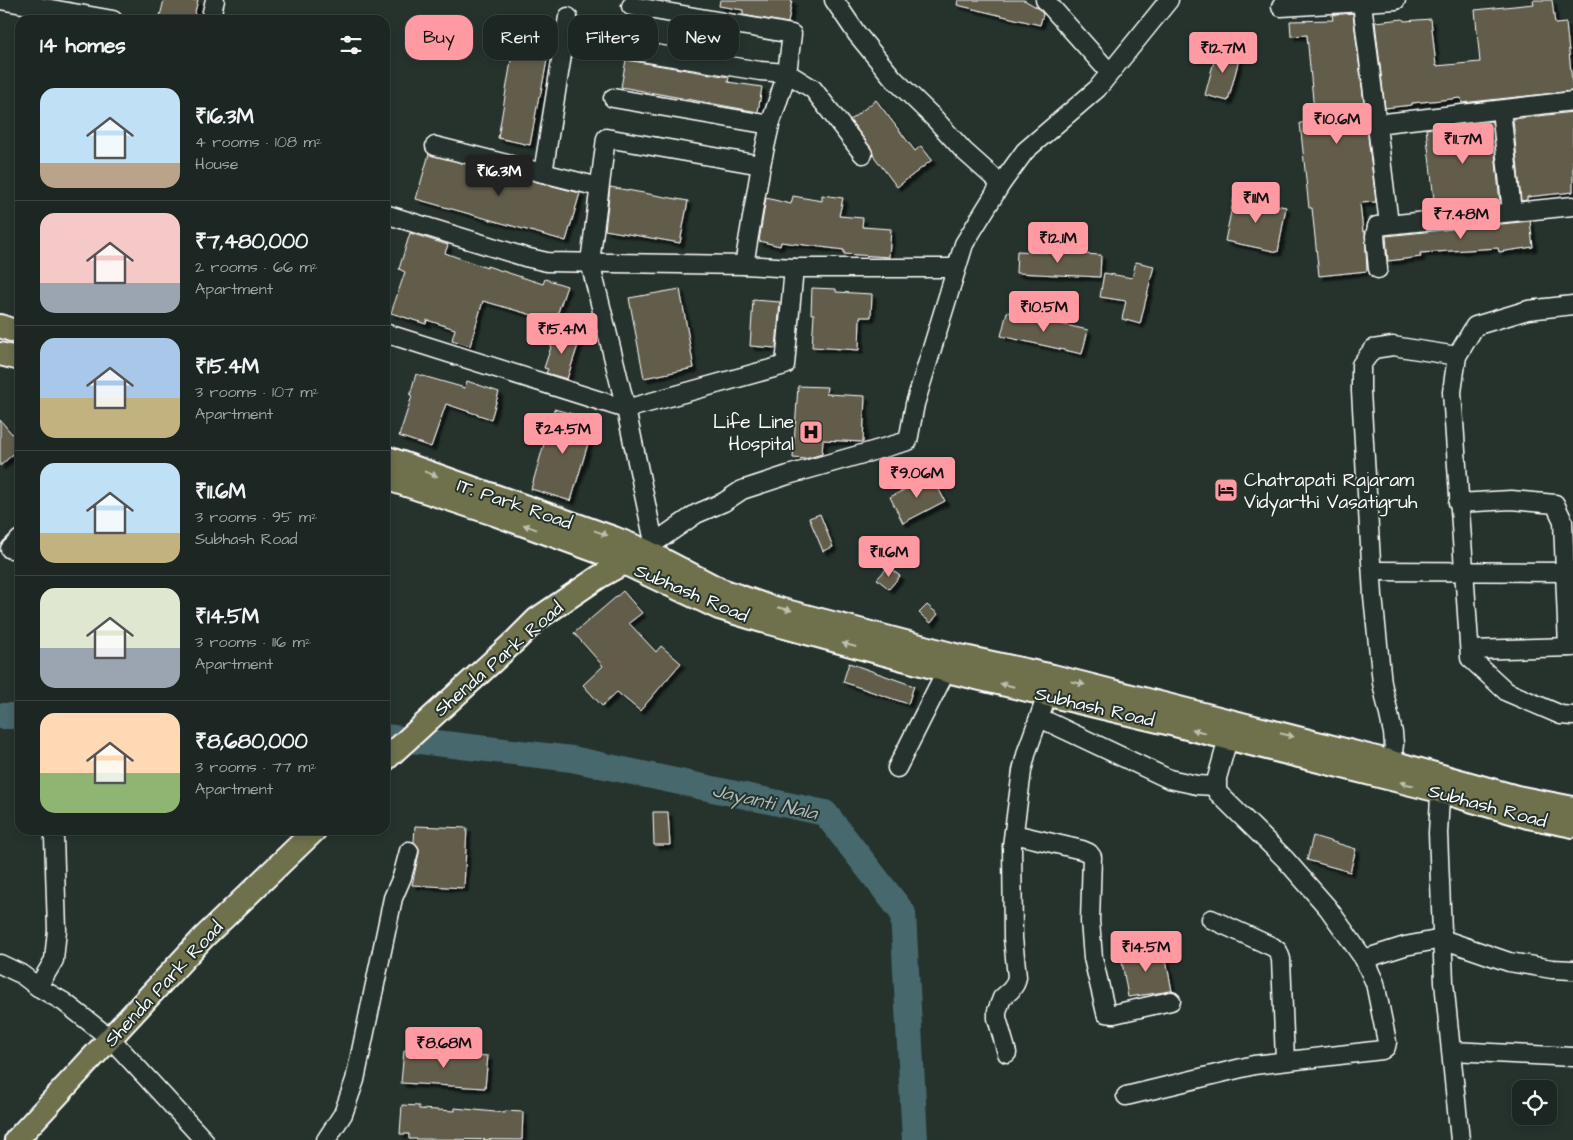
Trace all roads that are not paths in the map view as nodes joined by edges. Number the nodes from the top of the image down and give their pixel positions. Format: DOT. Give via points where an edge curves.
graph roads {
  1 [pos="0,0"];
  2 [pos="214,0"];
  3 [pos="834,0"];
  4 [pos="1045,0"];
  5 [pos="1169,0"];
  6 [pos="1396,0"];
  7 [pos="1362,3"];
  8 [pos="631,6"];
  9 [pos="1281,7"];
  10 [pos="85,15"];
  11 [pos="211,15"];
  12 [pos="568,17"];
  13 [pos="658,54"];
  14 [pos="788,73"];
  15 [pos="1110,73"];
  16 [pos="613,98"];
  17 [pos="1573,101"];
  18 [pos="1501,110"];
  19 [pos="1376,124"];
  20 [pos="770,125"];
  21 [pos="435,146"];
  22 [pos="864,154"];
  23 [pos="761,165"];
  24 [pos="543,173"];
  25 [pos="1001,184"];
  26 [pos="599,186"];
  27 [pos="1573,206"];
  28 [pos="1512,212"];
  29 [pos="390,216"];
  30 [pos="1389,224"];
  31 [pos="590,262"];
  32 [pos="744,265"];
  33 [pos="794,268"];
  34 [pos="956,268"];
  35 [pos="1378,269"];
  36 [pos="1573,305"];
  37 [pos="0,326"];
  38 [pos="15,331"];
  39 [pos="390,335"];
  40 [pos="0,354"];
  41 [pos="1458,356"];
  42 [pos="15,358"];
  43 [pos="626,409"];
  44 [pos="390,459"];
  45 [pos="390,480"];
  46 [pos="1458,503"];
  47 [pos="649,546"];
  48 [pos="625,564"];
  49 [pos="1372,571"];
  50 [pos="1465,571"];
  51 [pos="1566,572"];
  52 [pos="1571,647"];
  53 [pos="1470,650"];
  54 [pos="951,663"];
  55 [pos="1050,686"];
  56 [pos="1573,716"];
  57 [pos="1040,718"];
  58 [pos="1241,736"];
  59 [pos="390,756"];
  60 [pos="1392,762"];
  61 [pos="897,768"];
  62 [pos="1441,784"];
  63 [pos="1216,786"];
  64 [pos="1573,808"];
  65 [pos="1573,826"];
  66 [pos="1014,834"];
  67 [pos="310,835"];
  68 [pos="54,837"];
  69 [pos="409,850"];
  70 [pos="1211,919"];
  71 [pos="1442,939"];
  72 [pos="1364,959"];
  73 [pos="0,964"];
  74 [pos="1573,970"];
  75 [pos="38,987"];
  76 [pos="1170,1002"];
  77 [pos="111,1039"];
  78 [pos="1452,1051"];
  79 [pos="1007,1054"];
  80 [pos="1573,1057"];
  81 [pos="1285,1060"];
  82 [pos="1126,1096"];
  83 [pos="16,1140"];
  84 [pos="204,1140"];
  85 [pos="326,1140"];
  86 [pos="1460,1140"];
  1 -- 10 [label="street"];
  2 -- 11 [label="street"];
  3 -- 25 [label="street" via="893,78"];
  4 -- 15 [label="street"];
  5 -- 15 [label="street"];
  6 -- 7 [label="street"];
  7 -- 9 [label="street"];
  7 -- 19 [label="street"];
  8 -- 14 [label="street" via="792,34"];
  12 -- 24 [label="street"];
  13 -- 14 [label="street"];
  14 -- 20 [label="street"];
  14 -- 22 [label="street" via="813,89"];
  15 -- 25 [label="street" via="1097,89 1025,151"];
  16 -- 20 [label="street"];
  17 -- 18 [label="street"];
  18 -- 19 [label="street"];
  18 -- 28 [label="street"];
  19 -- 30 [label="street"];
  20 -- 23 [label="street"];
  21 -- 24 [label="street"];
  23 -- 26 [label="street" via="606,138"];
  23 -- 32 [label="street"];
  24 -- 26 [label="street"];
  25 -- 34 [label="street" via="963,246"];
  26 -- 31 [label="street"];
  27 -- 28 [label="street"];
  28 -- 30 [label="street"];
  29 -- 31 [label="street" via="525,257 547,262"];
  30 -- 35 [label="street" via="1377,226 1375,231"];
  31 -- 32 [label="street"];
  31 -- 43 [label="street"];
  32 -- 33 [label="street"];
  33 -- 34 [label="street"];
  33 -- 43 [label="street" via="785,366"];
  34 -- 47 [label="street" via="915,404 908,441 742,490 696,514"];
  36 -- 41 [label="street" via="1528,310 1475,326"];
  37 -- 38 [label="main road"];
  39 -- 43 [label="street"];
  40 -- 42 [label="main road"];
  41 -- 46 [label="street" via="1452,392"];
  41 -- 49 [label="street" via="1393,346 1373,349 1361,365"];
  43 -- 47 [label="street"];
  44 -- 47 [label="main road, IT. Park Road, one-way"];
  48 -- 45 [label="main road, IT. Park Road, one-way" via="494,514"];
  46 -- 50 [label="street"];
  46 -- 51 [label="street" via="1511,500 1555,504 1563,521"];
  47 -- 48 [label="main road, Shenda Park Road"];
  47 -- 54 [label="main road, Subhash Road, one-way" via="709,585"];
  54 -- 48 [label="main road, Subhash Road, one-way" via="867,650 719,608"];
  48 -- 59 [label="main road, Shenda Park Road" via="599,577 537,619"];
  49 -- 50 [label="street"];
  49 -- 60 [label="street" via="1382,683 1393,733"];
  50 -- 51 [label="street"];
  50 -- 53 [label="street"];
  51 -- 52 [label="street"];
  52 -- 53 [label="street"];
  53 -- 56 [label="street" via="1470,658 1507,692 1562,715"];
  54 -- 55 [label="main road, Subhash Road"];
  54 -- 61 [label="street"];
  55 -- 57 [label="street"];
  55 -- 58 [label="main road, Subhash Road"];
  57 -- 63 [label="street" via="1170,779 1197,786"];
  57 -- 66 [label="street" via="1022,771"];
  58 -- 60 [label="main road, Subhash Road, one-way"];
  62 -- 58 [label="main road, Subhash Road, one-way"];
  58 -- 63 [label="street"];
  60 -- 62 [label="main road, Subhash Road"];
  62 -- 64 [label="main road, Subhash Road"];
  62 -- 65 [label="main road, Subhash Road" via="1528,817"];
  62 -- 71 [label="street" via="1438,832"];
  63 -- 72 [label="street" via="1217,792 1285,859 1328,908"];
  66 -- 76 [label="street" via="1082,850 1092,857 1090,921 1093,958 1106,1013"];
  66 -- 79 [label="street" via="1013,938 1017,977 997,1011"];
  67 -- 77 [label="main road, Shenda Park Road" via="203,938"];
  68 -- 75 [label="street" via="57,930 54,960"];
  69 -- 85 [label="street" via="393,898 355,1080 343,1114"];
  70 -- 81 [label="street" via="1278,952 1281,959"];
  71 -- 72 [label="street"];
  71 -- 74 [label="street" via="1509,962"];
  71 -- 78 [label="street"];
  72 -- 81 [label="street" via="1377,992 1386,1031 1386,1047 1377,1051"];
  73 -- 75 [label="street" via="22,974"];
  75 -- 77 [label="street" via="64,1002"];
  77 -- 83 [label="main road, Shenda Park Road"];
  77 -- 84 [label="street"];
  78 -- 80 [label="street"];
  78 -- 86 [label="street"];
  81 -- 82 [label="street"];
}
